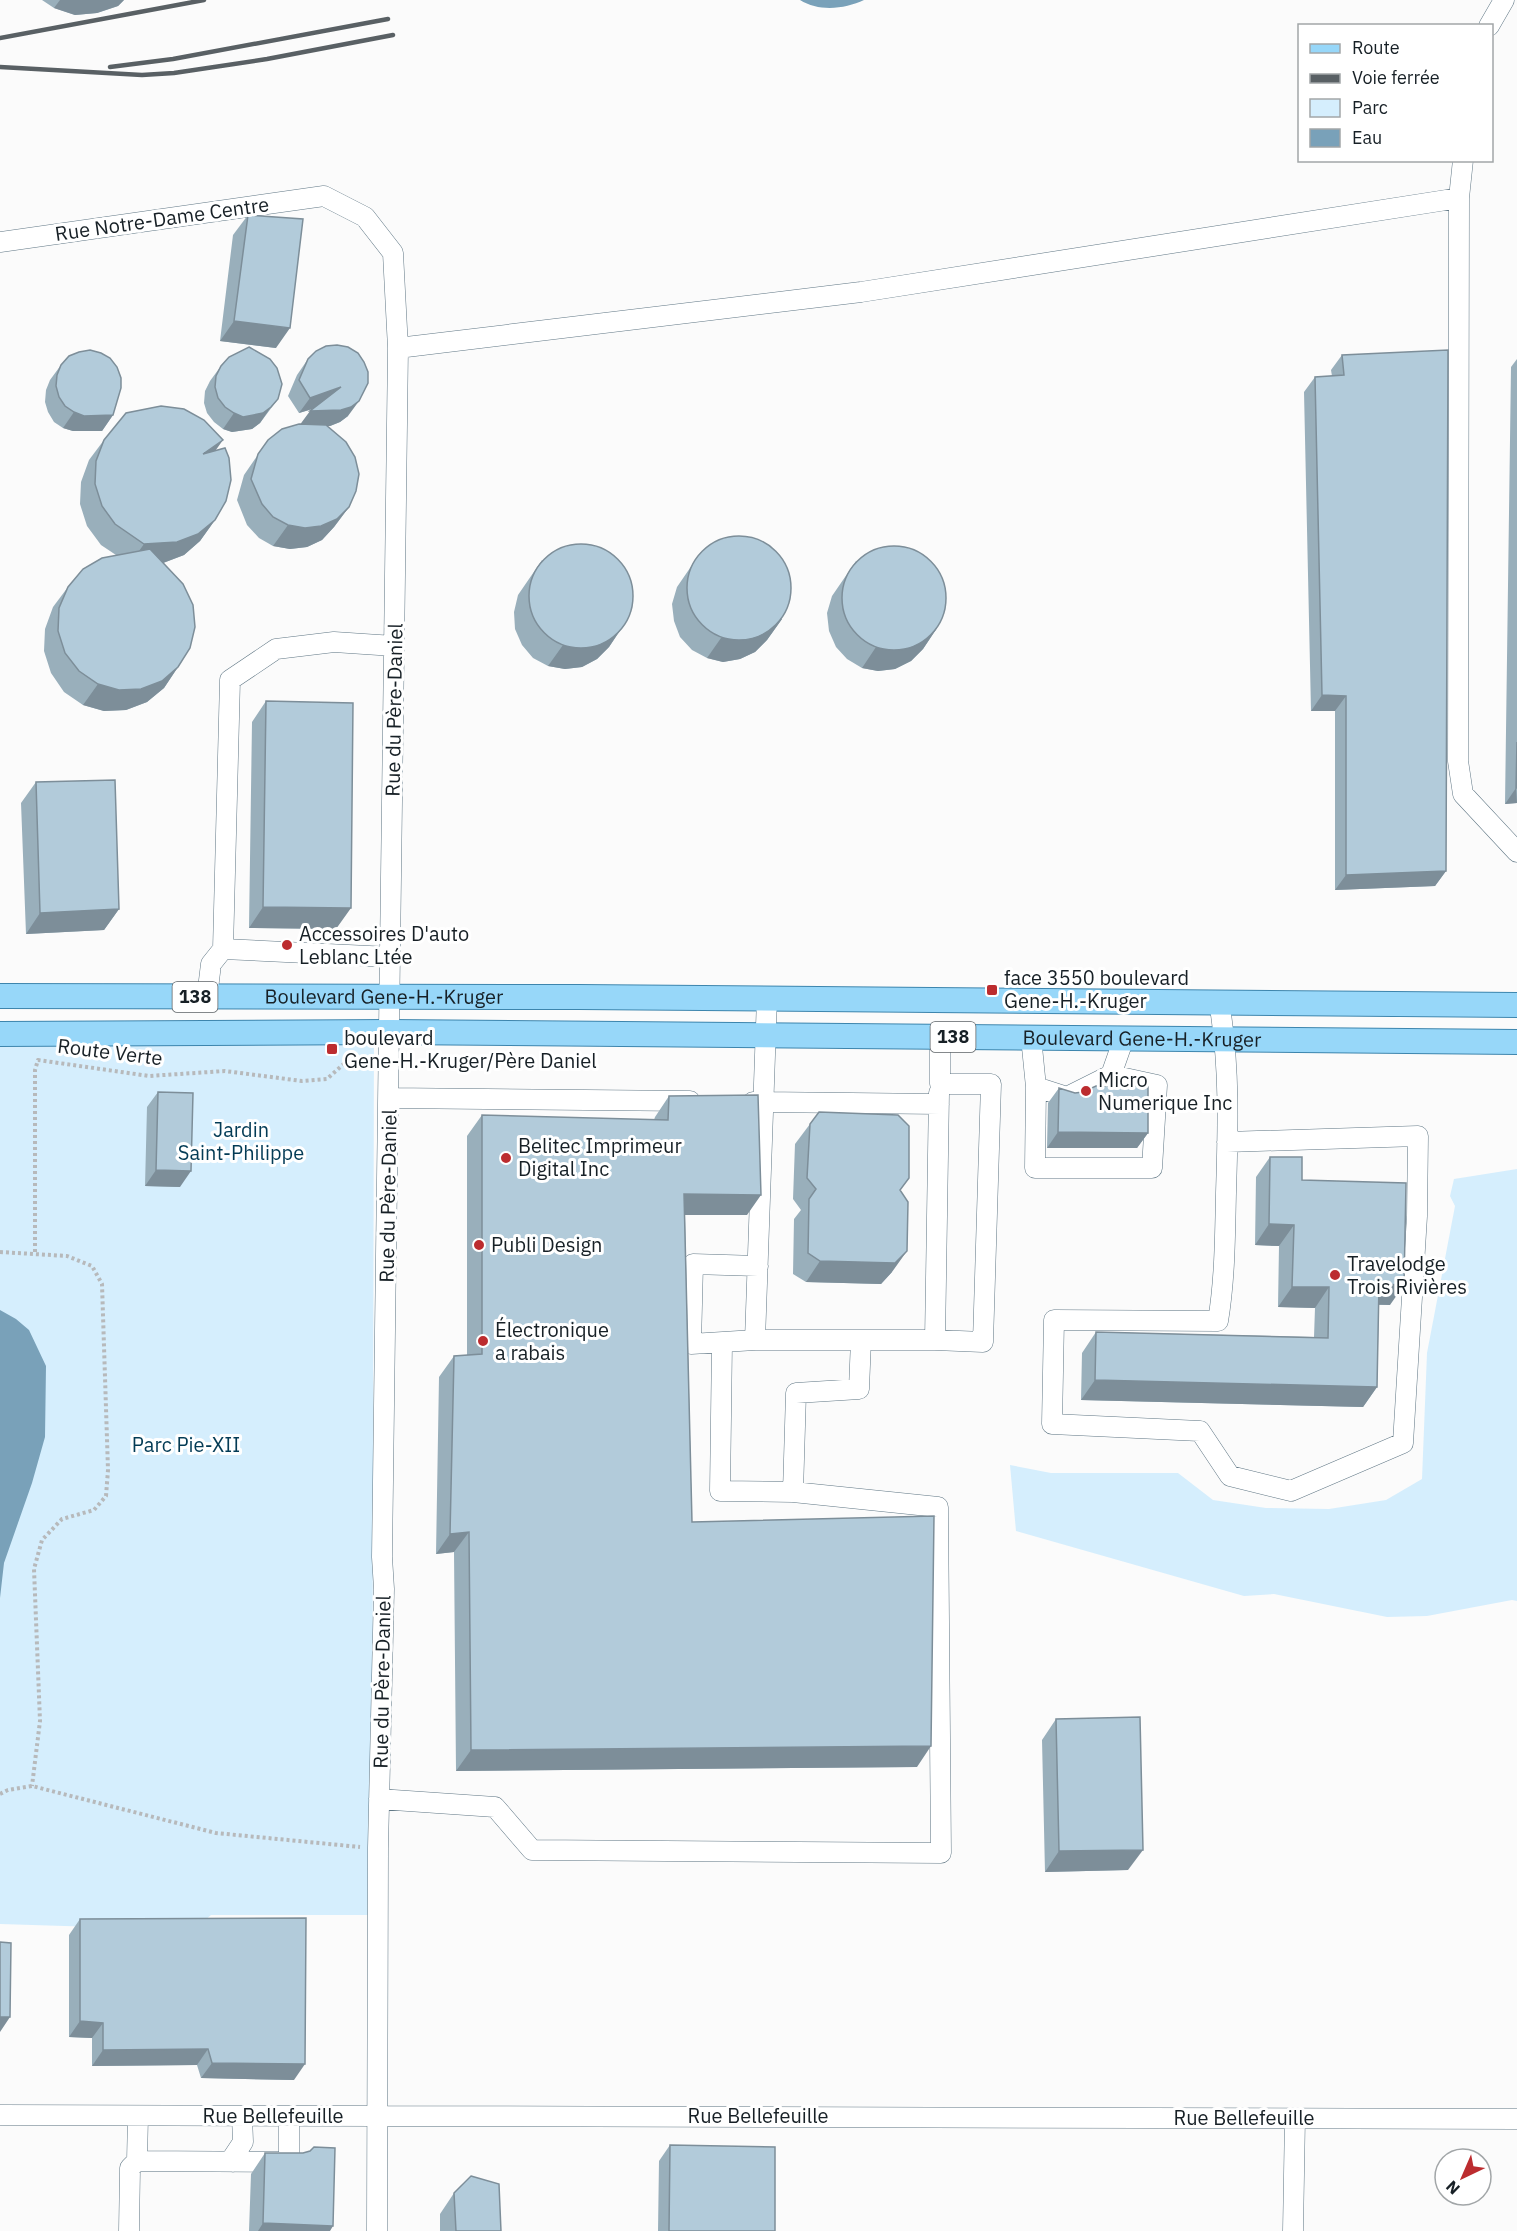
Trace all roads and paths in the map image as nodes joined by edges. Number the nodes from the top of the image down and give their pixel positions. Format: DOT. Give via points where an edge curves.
graph roads {
  1 [pos="1504,0"];
  2 [pos="1490,24"];
  3 [pos="1463,162"];
  4 [pos="324,196"];
  5 [pos="1459,198"];
  6 [pos="0,242"];
  7 [pos="398,348"];
  8 [pos="394,646"];
  9 [pos="1517,852"];
  10 [pos="223,950"];
  11 [pos="390,957"];
  12 [pos="0,996"];
  13 [pos="207,997"];
  14 [pos="390,997"];
  15 [pos="767,998"];
  16 [pos="1219,1002"];
  17 [pos="1517,1005"];
  18 [pos="390,1032"];
  19 [pos="0,1034"];
  20 [pos="766,1035"];
  21 [pos="940,1037"];
  22 [pos="1031,1037"];
  23 [pos="1124,1038"];
  24 [pos="1225,1039"];
  25 [pos="1517,1041"];
  26 [pos="1111,1075"];
  27 [pos="940,1084"];
  28 [pos="1036,1087"];
  29 [pos="389,1098"];
  30 [pos="705,1101"];
  31 [pos="729,1102"];
  32 [pos="764,1102"];
  33 [pos="939,1104"];
  34 [pos="1227,1142"];
  35 [pos="0,1252"];
  36 [pos="35,1252"];
  37 [pos="758,1266"];
  38 [pos="755,1340"];
  39 [pos="861,1340"];
  40 [pos="935,1340"];
  41 [pos="722,1343"];
  42 [pos="793,1492"];
  43 [pos="32,1786"];
  44 [pos="0,1794"];
  45 [pos="379,1799"];
  46 [pos="378,1848"];
  47 [pos="0,2115"];
  48 [pos="138,2116"];
  49 [pos="242,2116"];
  50 [pos="289,2116"];
  51 [pos="377,2117"];
  52 [pos="1295,2118"];
  53 [pos="1517,2119"];
  54 [pos="137,2161"];
  55 [pos="233,2162"];
  56 [pos="129,2231"];
  57 [pos="377,2231"];
  58 [pos="1293,2231"];
  1 -- 2 [label="street"];
  3 -- 5 [label="street"];
  4 -- 6 [label="street, Rue Notre-Dame Centre"];
  4 -- 7 [label="street, Rue du Père-Daniel" via="365,217 393,253"];
  5 -- 7 [label="street" via="861,292"];
  5 -- 9 [label="street" via="1458,761 1463,794"];
  7 -- 8 [label="street, Rue du Père-Daniel"];
  8 -- 10 [label="street" via="334,642 276,649 230,680"];
  8 -- 11 [label="street, Rue du Père-Daniel"];
  10 -- 11 [label="street"];
  10 -- 13 [label="street" via="211,964"];
  11 -- 14 [label="street, Rue du Père-Daniel"];
  12 -- 13 [label="main road, Boulevard Gene-H.-Kruger / 138"];
  13 -- 14 [label="main road, Boulevard Gene-H.-Kruger / 138"];
  14 -- 15 [label="main road, Boulevard Gene-H.-Kruger / 138"];
  14 -- 18 [label="street, Rue du Père-Daniel"];
  15 -- 16 [label="main road, Boulevard Gene-H.-Kruger / 138"];
  15 -- 20 [label="street"];
  16 -- 17 [label="main road, Boulevard Gene-H.-Kruger / 138"];
  16 -- 24 [label="street"];
  18 -- 19 [label="main road, Boulevard Gene-H.-Kruger / 138"];
  18 -- 20 [label="main road, Boulevard Gene-H.-Kruger / 138"];
  18 -- 29 [label="street, Rue du Père-Daniel"];
  18 -- 36 [label="path, Route Verte" via="349,1058 327,1078 302,1082 225,1071 149,1076 38,1060"];
  20 -- 21 [label="main road, Boulevard Gene-H.-Kruger / 138"];
  20 -- 32 [label="street"];
  21 -- 22 [label="main road, Boulevard Gene-H.-Kruger / 138"];
  21 -- 27 [label="street"];
  22 -- 23 [label="main road, Boulevard Gene-H.-Kruger / 138"];
  22 -- 28 [label="street"];
  23 -- 24 [label="main road, Boulevard Gene-H.-Kruger / 138"];
  23 -- 26 [label="street"];
  24 -- 25 [label="main road, Boulevard Gene-H.-Kruger / 138"];
  24 -- 34 [label="street"];
  26 -- 28 [label="street" via="1067,1097"];
  26 -- 28 [label="street" via="1157,1085 1152,1168 1035,1167"];
  27 -- 33 [label="street"];
  27 -- 40 [label="street" via="991,1084 983,1342"];
  29 -- 30 [label="street"];
  29 -- 45 [label="street, Rue du Père-Daniel"];
  31 -- 32 [label="street"];
  32 -- 33 [label="street"];
  32 -- 37 [label="street"];
  33 -- 40 [label="street"];
  34 -- 34 [label="street" via="1223,1290 1218,1321 1054,1320 1052,1424 1200,1431 1230,1476 1292,1491 1403,1443 1419,1136"];
  35 -- 36 [label="path"];
  36 -- 43 [label="path" via="67,1256 92,1266 102,1284 108,1470 105,1496 94,1510 62,1519 42,1540 34,1569 40,1721"];
  37 -- 38 [label="street"];
  37 -- 41 [label="street" via="693,1264 691,1344"];
  38 -- 39 [label="street"];
  38 -- 41 [label="street"];
  39 -- 40 [label="street"];
  39 -- 42 [label="street" via="859,1389 796,1393"];
  41 -- 42 [label="street" via="720,1491"];
  42 -- 45 [label="street" via="938,1507 941,1853 532,1850 495,1807"];
  43 -- 44 [label="path"];
  43 -- 46 [label="path" via="216,1833"];
  45 -- 46 [label="street, Rue du Père-Daniel"];
  46 -- 51 [label="street, Rue du Père-Daniel"];
  47 -- 48 [label="street, Rue Bellefeuille"];
  48 -- 49 [label="street, Rue Bellefeuille"];
  48 -- 54 [label="street"];
  49 -- 50 [label="street, Rue Bellefeuille"];
  49 -- 55 [label="street" via="243,2142"];
  50 -- 51 [label="street, Rue Bellefeuille"];
  50 -- 55 [label="street" via="290,2162"];
  51 -- 52 [label="street, Rue Bellefeuille"];
  51 -- 57 [label="street, Rue du Père-Daniel"];
  52 -- 53 [label="street, Rue Bellefeuille"];
  52 -- 58 [label="street"];
  54 -- 55 [label="street"];
  54 -- 56 [label="street" via="130,2168"];
}
